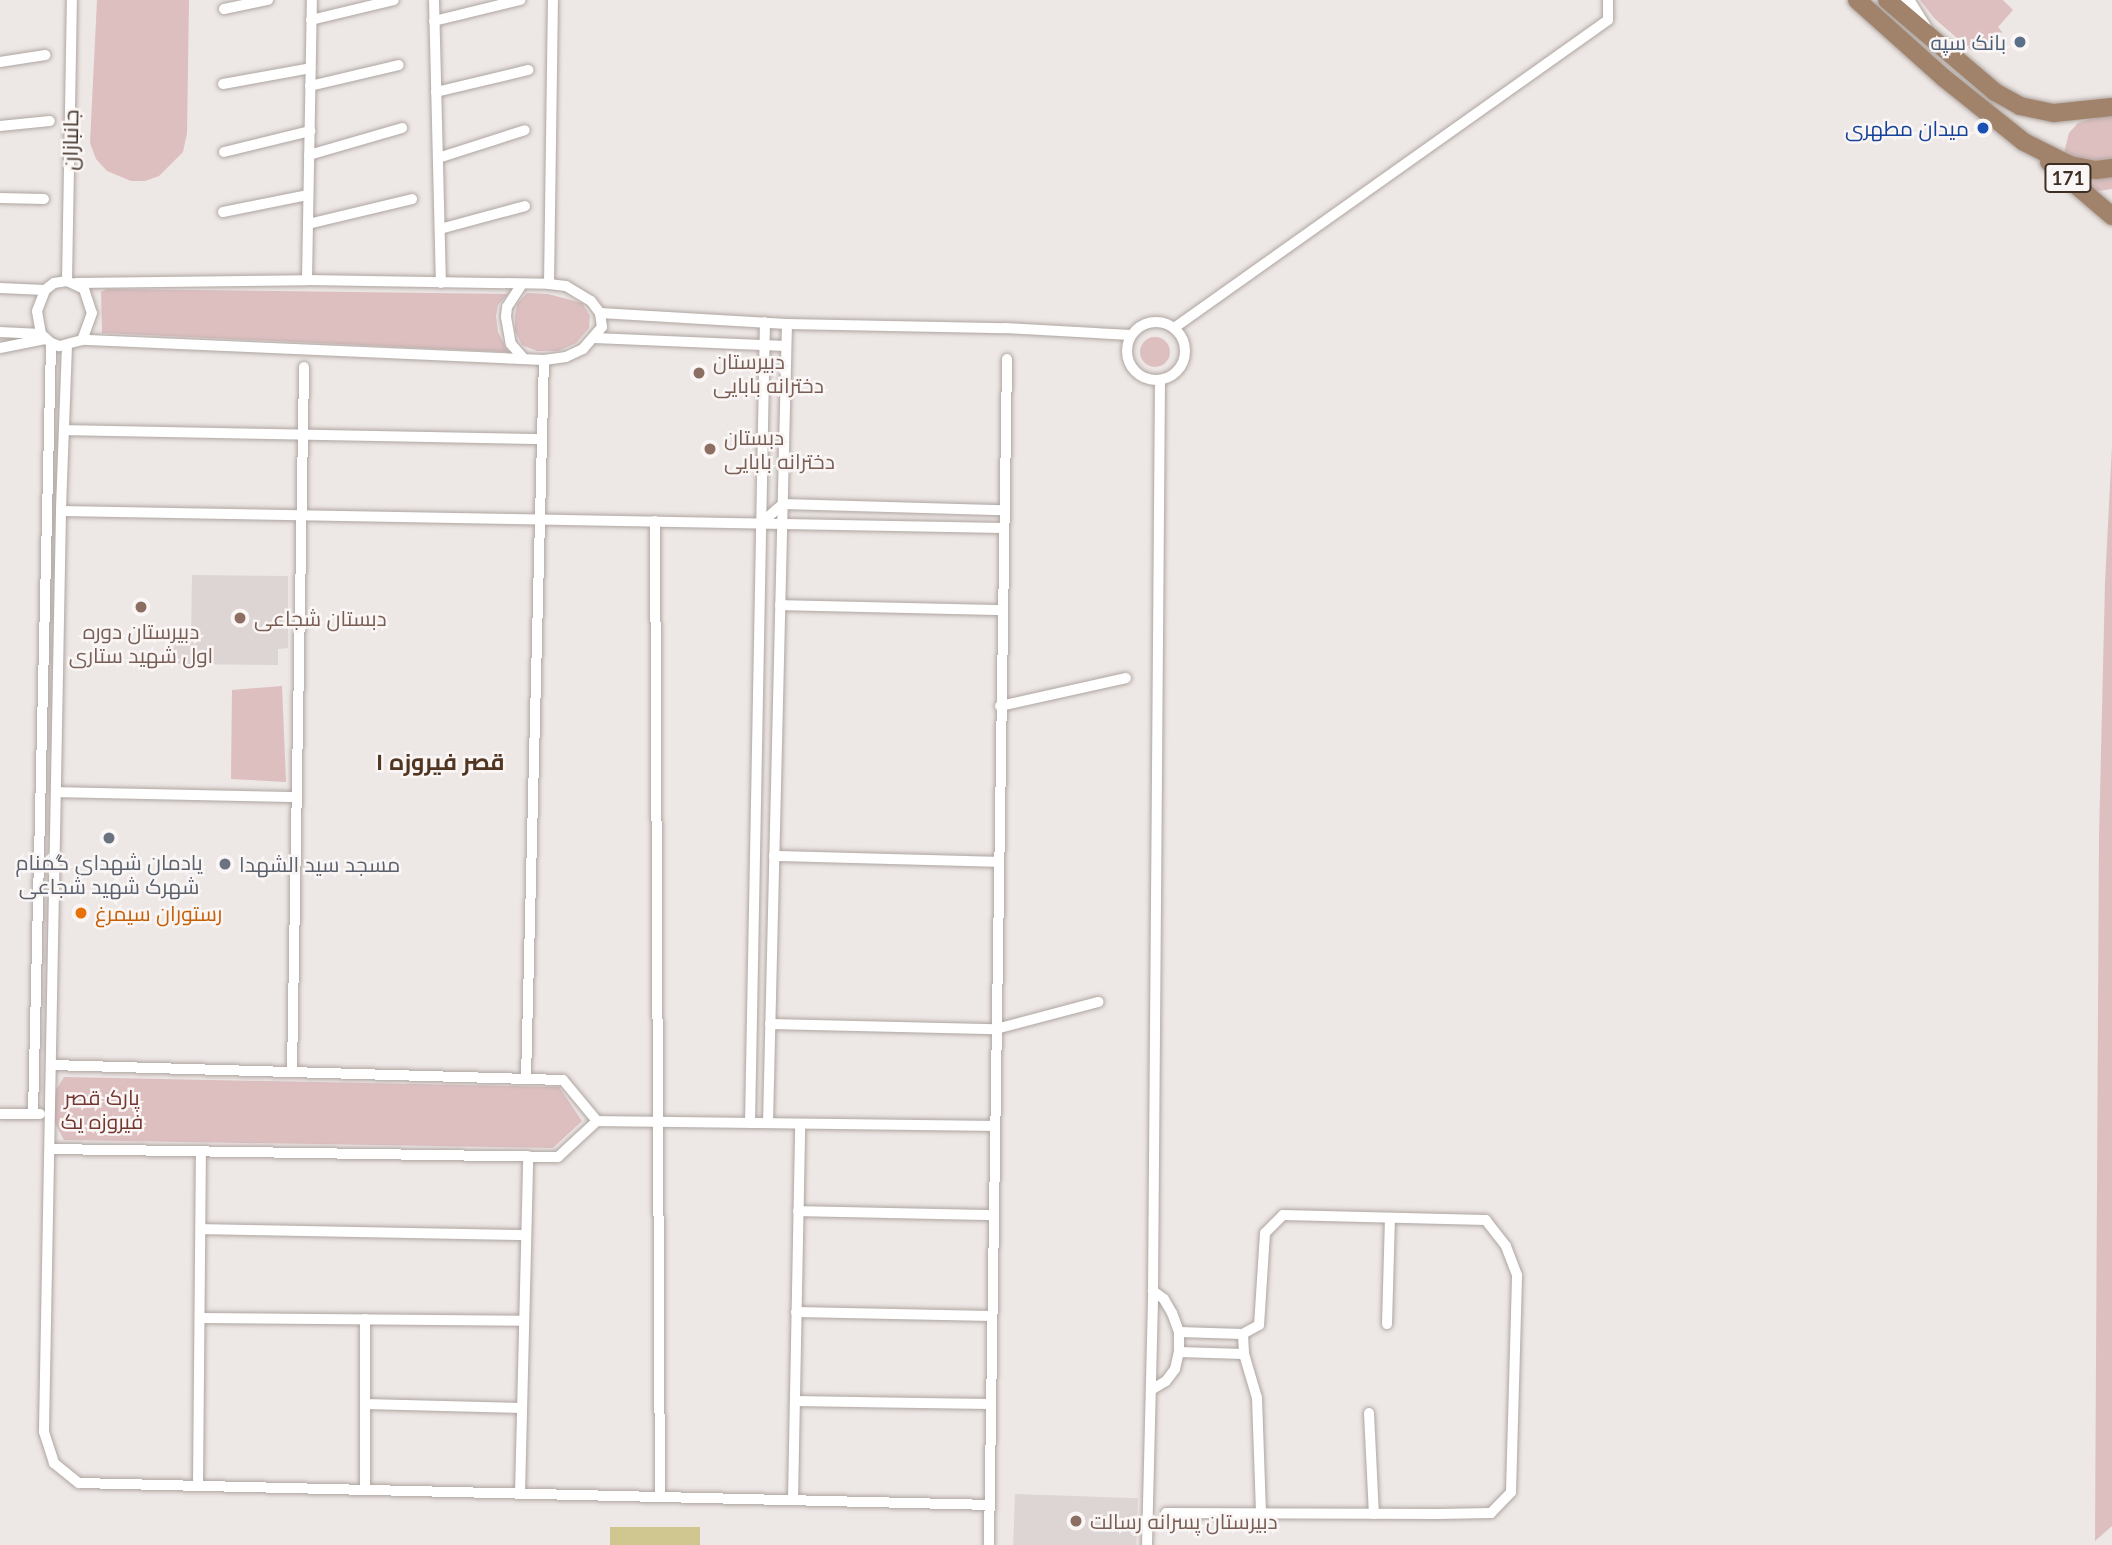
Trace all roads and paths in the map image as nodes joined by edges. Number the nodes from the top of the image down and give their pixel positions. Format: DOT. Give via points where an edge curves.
graph roads {
  1 [pos="72,0"];
  2 [pos="268,0"];
  3 [pos="312,0"];
  4 [pos="394,0"];
  5 [pos="434,0"];
  6 [pos="520,0"];
  7 [pos="553,0"];
  8 [pos="1608,0"];
  9 [pos="1857,0"];
  10 [pos="1887,0"];
  11 [pos="1907,0"];
  12 [pos="224,9"];
  13 [pos="311,20"];
  14 [pos="435,21"];
  15 [pos="1933,40"];
  16 [pos="45,55"];
  17 [pos="0,62"];
  18 [pos="399,65"];
  19 [pos="311,68"];
  20 [pos="528,70"];
  21 [pos="223,84"];
  22 [pos="310,86"];
  23 [pos="436,92"];
  24 [pos="2112,107"];
  25 [pos="50,121"];
  26 [pos="0,126"];
  27 [pos="402,128"];
  28 [pos="525,130"];
  29 [pos="310,131"];
  30 [pos="2024,142"];
  31 [pos="224,152"];
  32 [pos="309,155"];
  33 [pos="438,158"];
  34 [pos="2112,169"];
  35 [pos="308,195"];
  36 [pos="0,198"];
  37 [pos="44,199"];
  38 [pos="412,199"];
  39 [pos="525,206"];
  40 [pos="223,212"];
  41 [pos="2112,216"];
  42 [pos="308,224"];
  43 [pos="440,229"];
  44 [pos="307,280"];
  45 [pos="71,282"];
  46 [pos="442,283"];
  47 [pos="522,284"];
  48 [pos="549,284"];
  49 [pos="0,288"];
  50 [pos="45,290"];
  51 [pos="600,313"];
  52 [pos="765,322"];
  53 [pos="787,324"];
  54 [pos="1174,328"];
  55 [pos="0,332"];
  56 [pos="1131,335"];
  57 [pos="594,338"];
  58 [pos="45,339"];
  59 [pos="82,340"];
  60 [pos="765,344"];
  61 [pos="67,345"];
  62 [pos="786,346"];
  63 [pos="0,348"];
  64 [pos="524,359"];
  65 [pos="1007,359"];
  66 [pos="544,360"];
  67 [pos="304,367"];
  68 [pos="1160,380"];
  69 [pos="64,430"];
  70 [pos="303,435"];
  71 [pos="542,439"];
  72 [pos="783,504"];
  73 [pos="61,510"];
  74 [pos="1003,510"];
  75 [pos="302,515"];
  76 [pos="540,519"];
  77 [pos="655,521"];
  78 [pos="761,523"];
  79 [pos="782,524"];
  80 [pos="1003,528"];
  81 [pos="780,605"];
  82 [pos="1002,610"];
  83 [pos="1126,678"];
  84 [pos="1000,706"];
  85 [pos="56,792"];
  86 [pos="296,797"];
  87 [pos="774,856"];
  88 [pos="998,862"];
  89 [pos="1098,1002"];
  90 [pos="771,1024"];
  91 [pos="996,1029"];
  92 [pos="51,1065"];
  93 [pos="292,1072"];
  94 [pos="526,1079"];
  95 [pos="0,1114"];
  96 [pos="33,1114"];
  97 [pos="50,1114"];
  98 [pos="597,1121"];
  99 [pos="658,1122"];
  100 [pos="750,1123"];
  101 [pos="768,1123"];
  102 [pos="800,1124"];
  103 [pos="995,1126"];
  104 [pos="50,1149"];
  105 [pos="201,1152"];
  106 [pos="528,1156"];
  107 [pos="798,1211"];
  108 [pos="993,1215"];
  109 [pos="1390,1218"];
  110 [pos="201,1229"];
  111 [pos="526,1235"];
  112 [pos="1153,1291"];
  113 [pos="796,1311"];
  114 [pos="992,1316"];
  115 [pos="200,1318"];
  116 [pos="365,1319"];
  117 [pos="524,1321"];
  118 [pos="1388,1324"];
  119 [pos="1179,1332"];
  120 [pos="1243,1334"];
  121 [pos="1179,1352"];
  122 [pos="1244,1354"];
  123 [pos="1151,1390"];
  124 [pos="795,1401"];
  125 [pos="365,1404"];
  126 [pos="991,1404"];
  127 [pos="522,1408"];
  128 [pos="1369,1413"];
  129 [pos="198,1486"];
  130 [pos="365,1490"];
  131 [pos="520,1494"];
  132 [pos="660,1497"];
  133 [pos="793,1500"];
  134 [pos="989,1505"];
  135 [pos="1166,1513"];
  136 [pos="1261,1514"];
  137 [pos="1374,1514"];
  138 [pos="989,1545"];
  139 [pos="1147,1545"];
  1 -- 45 [label="street, جانبازان"];
  2 -- 12 [label="street"];
  3 -- 13 [label="street"];
  4 -- 13 [label="street"];
  5 -- 14 [label="street"];
  6 -- 14 [label="street"];
  7 -- 48 [label="street"];
  8 -- 54 [label="street" via="1608,20"];
  9 -- 30 [label="main road, 171"];
  10 -- 15 [label="main road"];
  11 -- 15 [label="street"];
  13 -- 19 [label="street"];
  14 -- 23 [label="street"];
  15 -- 24 [label="main road" via="1995,92 2020,106 2054,113"];
  16 -- 17 [label="street"];
  18 -- 22 [label="street"];
  19 -- 21 [label="street"];
  19 -- 22 [label="street"];
  20 -- 23 [label="street"];
  22 -- 29 [label="street"];
  23 -- 33 [label="street"];
  25 -- 26 [label="street"];
  27 -- 32 [label="street"];
  28 -- 33 [label="street"];
  29 -- 31 [label="street"];
  29 -- 32 [label="street"];
  30 -- 34 [label="main road, 171" via="2070,165"];
  30 -- 41 [label="main road, 171"];
  32 -- 35 [label="street"];
  33 -- 43 [label="street"];
  35 -- 40 [label="street"];
  35 -- 42 [label="street"];
  36 -- 37 [label="street"];
  38 -- 42 [label="street"];
  39 -- 43 [label="street"];
  42 -- 44 [label="street"];
  43 -- 46 [label="street"];
  44 -- 45 [label="street"];
  44 -- 46 [label="street"];
  45 -- 50 [label="street" via="54,283"];
  45 -- 59 [label="street" via="91,302 92,313"];
  46 -- 47 [label="street"];
  47 -- 48 [label="street"];
  47 -- 64 [label="street" via="507,307 506,325 511,344"];
  48 -- 51 [label="street" via="580,291"];
  49 -- 50 [label="street"];
  50 -- 58 [label="street" via="37,311"];
  51 -- 52 [label="street"];
  51 -- 57 [label="street" via="602,327"];
  52 -- 53 [label="street"];
  52 -- 60 [label="street"];
  53 -- 56 [label="street"];
  53 -- 62 [label="street"];
  54 -- 56 [label="street" via="1156,322"];
  54 -- 68 [label="street" via="1184,344 1183,363"];
  55 -- 58 [label="street"];
  56 -- 68 [label="street" via="1128,362 1141,376"];
  57 -- 60 [label="street"];
  57 -- 66 [label="street" via="566,357"];
  58 -- 61 [label="street"];
  58 -- 63 [label="street"];
  58 -- 96 [label="street"];
  59 -- 61 [label="street"];
  59 -- 64 [label="street"];
  60 -- 62 [label="street"];
  60 -- 78 [label="street"];
  61 -- 69 [label="street"];
  62 -- 72 [label="street"];
  64 -- 66 [label="street"];
  65 -- 74 [label="street"];
  66 -- 71 [label="street"];
  67 -- 70 [label="street"];
  68 -- 112 [label="street"];
  69 -- 70 [label="street"];
  69 -- 73 [label="street"];
  70 -- 71 [label="street"];
  70 -- 75 [label="street"];
  71 -- 76 [label="street"];
  72 -- 74 [label="street"];
  72 -- 78 [label="street"];
  72 -- 79 [label="street"];
  73 -- 75 [label="street"];
  73 -- 85 [label="street"];
  74 -- 80 [label="street"];
  75 -- 76 [label="street"];
  75 -- 86 [label="street"];
  76 -- 77 [label="street"];
  76 -- 94 [label="street"];
  77 -- 78 [label="street"];
  77 -- 99 [label="street"];
  78 -- 79 [label="street"];
  78 -- 100 [label="street"];
  79 -- 80 [label="street"];
  79 -- 81 [label="street"];
  80 -- 82 [label="street"];
  81 -- 82 [label="street"];
  81 -- 87 [label="street"];
  82 -- 84 [label="street"];
  83 -- 84 [label="street"];
  84 -- 88 [label="street"];
  85 -- 86 [label="street"];
  85 -- 92 [label="street"];
  86 -- 93 [label="street"];
  87 -- 88 [label="street"];
  87 -- 90 [label="street"];
  88 -- 91 [label="street"];
  89 -- 91 [label="street"];
  90 -- 91 [label="street"];
  90 -- 101 [label="street"];
  91 -- 103 [label="street"];
  92 -- 93 [label="street"];
  92 -- 97 [label="street"];
  93 -- 94 [label="street"];
  94 -- 98 [label="street" via="563,1080"];
  95 -- 96 [label="street"];
  96 -- 97 [label="street"];
  97 -- 104 [label="street"];
  98 -- 99 [label="street"];
  98 -- 106 [label="street" via="558,1157"];
  99 -- 100 [label="street"];
  99 -- 132 [label="street"];
  100 -- 101 [label="street"];
  101 -- 102 [label="street"];
  102 -- 103 [label="street"];
  102 -- 107 [label="street"];
  103 -- 108 [label="street"];
  104 -- 105 [label="street"];
  104 -- 129 [label="street" via="44,1432 54,1463 79,1483"];
  105 -- 106 [label="street"];
  105 -- 110 [label="street"];
  106 -- 111 [label="street"];
  107 -- 108 [label="street"];
  107 -- 113 [label="street"];
  108 -- 114 [label="street"];
  109 -- 118 [label="street"];
  109 -- 120 [label="street" via="1283,1215 1265,1233 1259,1325"];
  109 -- 137 [label="street" via="1486,1220 1506,1246 1517,1275 1514,1456 1511,1492 1491,1513"];
  110 -- 111 [label="street"];
  110 -- 115 [label="street"];
  111 -- 117 [label="street"];
  112 -- 119 [label="street" via="1164,1299"];
  112 -- 123 [label="street"];
  113 -- 114 [label="street"];
  113 -- 124 [label="street"];
  114 -- 126 [label="street"];
  115 -- 116 [label="street"];
  115 -- 129 [label="street"];
  116 -- 117 [label="street"];
  116 -- 125 [label="street"];
  117 -- 127 [label="street"];
  119 -- 120 [label="street"];
  119 -- 121 [label="street"];
  120 -- 122 [label="street"];
  121 -- 122 [label="street"];
  121 -- 123 [label="street" via="1175,1369"];
  122 -- 136 [label="street" via="1257,1398"];
  123 -- 139 [label="street"];
  124 -- 126 [label="street"];
  124 -- 133 [label="street"];
  125 -- 127 [label="street"];
  125 -- 130 [label="street"];
  126 -- 134 [label="street"];
  127 -- 131 [label="street"];
  128 -- 137 [label="street"];
  129 -- 130 [label="street"];
  130 -- 131 [label="street"];
  131 -- 132 [label="street"];
  132 -- 133 [label="street"];
  133 -- 134 [label="street"];
  134 -- 138 [label="street"];
  135 -- 136 [label="street"];
  136 -- 137 [label="street"];
}
